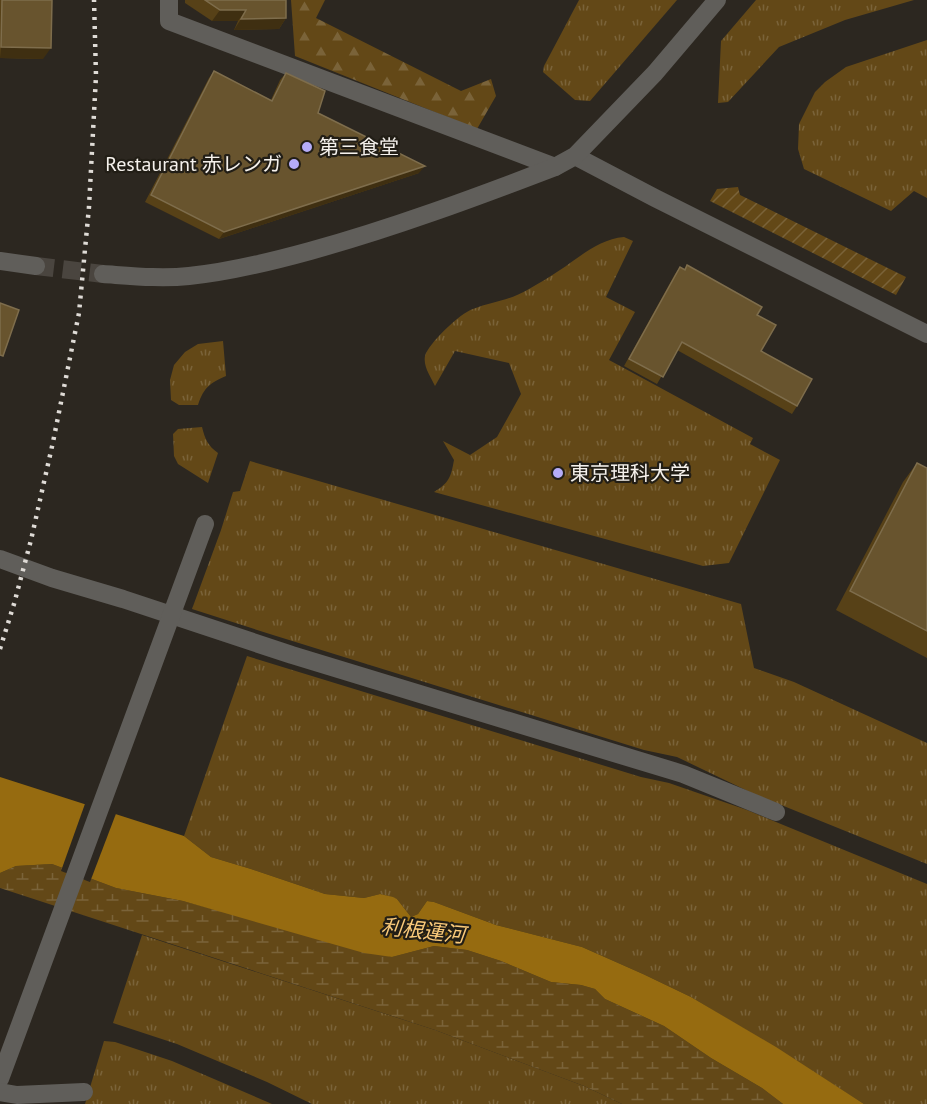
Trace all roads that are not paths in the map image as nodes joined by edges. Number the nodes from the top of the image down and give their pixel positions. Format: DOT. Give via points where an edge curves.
graph roads {
  1 [pos="169,0"];
  2 [pos="717,0"];
  3 [pos="575,156"];
  4 [pos="555,167"];
  5 [pos="0,261"];
  6 [pos="36,266"];
  7 [pos="103,274"];
  8 [pos="927,334"];
  9 [pos="206,524"];
  10 [pos="0,559"];
  11 [pos="776,812"];
  12 [pos="0,1079"];
  13 [pos="0,1092"];
  14 [pos="84,1092"];
  1 -- 4 [label="street" via="169,21"];
  2 -- 3 [label="street"];
  3 -- 4 [label="street"];
  3 -- 8 [label="street"];
  4 -- 7 [label="street" via="411,221 256,266 188,277"];
  5 -- 6 [label="street"];
  9 -- 12 [label="street"];
  10 -- 11 [label="street" via="292,655 683,774"];
  13 -- 14 [label="street"];
}
